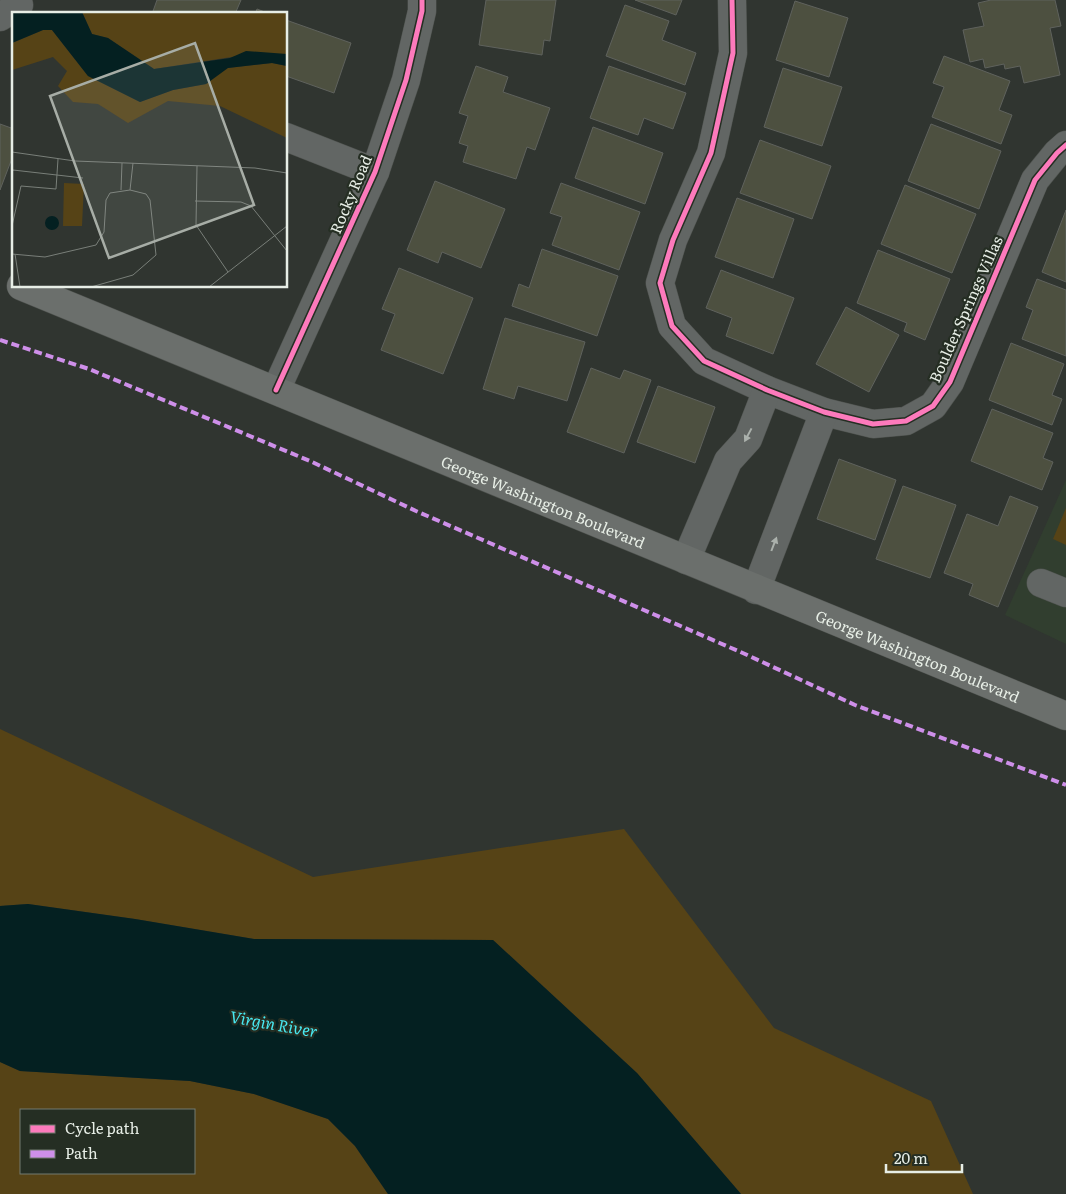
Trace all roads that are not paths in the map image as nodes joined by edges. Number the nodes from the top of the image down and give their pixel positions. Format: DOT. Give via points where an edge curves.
graph roads {
  1 [pos="422,0"];
  2 [pos="732,0"];
  3 [pos="288,138"];
  4 [pos="1066,145"];
  5 [pos="375,172"];
  6 [pos="0,277"];
  7 [pos="12,282"];
  8 [pos="26,288"];
  9 [pos="276,390"];
  10 [pos="767,390"];
  11 [pos="824,412"];
  12 [pos="686,560"];
  13 [pos="1041,583"];
  14 [pos="756,590"];
  15 [pos="1066,593"];
  16 [pos="1066,716"];
  1 -- 5 [label="street, Rocky Road" via="406,80"];
  2 -- 10 [label="street, Boulder Springs Villas" via="732,52 711,153 673,240 660,283 672,326 704,361"];
  3 -- 5 [label="street"];
  4 -- 11 [label="street, Boulder Springs Villas" via="1035,180 950,382 933,406 906,421 873,424"];
  5 -- 9 [label="street, Rocky Road"];
  6 -- 7 [label="main road"];
  8 -- 9 [label="main road, George Washington Boulevard"];
  9 -- 12 [label="main road, George Washington Boulevard"];
  10 -- 11 [label="street, Boulder Springs Villas"];
  10 -- 12 [label="street, one-way" via="748,439 728,461"];
  14 -- 11 [label="street, one-way"];
  12 -- 14 [label="main road, George Washington Boulevard"];
  13 -- 15 [label="street"];
  14 -- 16 [label="main road, George Washington Boulevard"];
}
